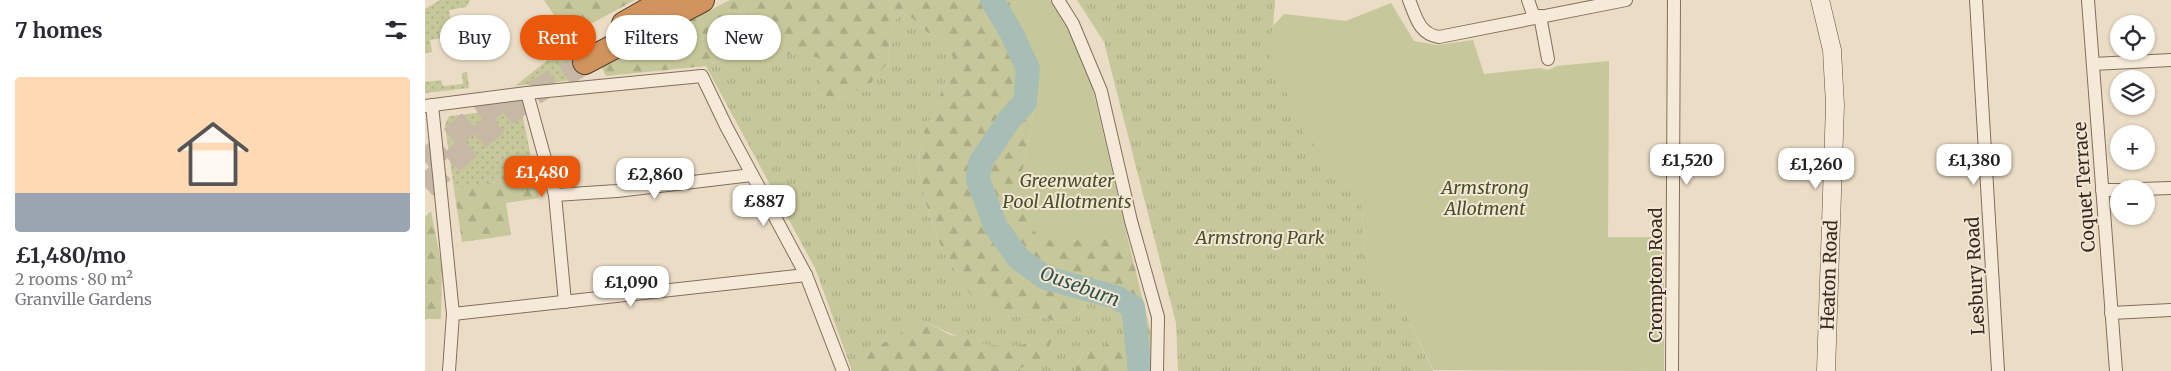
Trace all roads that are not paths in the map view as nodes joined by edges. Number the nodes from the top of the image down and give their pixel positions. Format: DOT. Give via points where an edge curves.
graph roads {
  1 [pos="666,0"];
  2 [pos="702,0"];
  3 [pos="1058,0"];
  4 [pos="1409,0"];
  5 [pos="1528,0"];
  6 [pos="1626,0"];
  7 [pos="1674,0"];
  8 [pos="1821,0"];
  9 [pos="1976,0"];
  10 [pos="2088,0"];
  11 [pos="1604,2"];
  12 [pos="1537,17"];
  13 [pos="1548,59"];
  14 [pos="2171,60"];
  15 [pos="2093,64"];
  16 [pos="527,93"];
  17 [pos="428,105"];
  18 [pos="751,175"];
  19 [pos="2171,188"];
  20 [pos="2155,189"];
  21 [pos="2102,190"];
  22 [pos="2110,190"];
  23 [pos="555,195"];
  24 [pos="806,275"];
  25 [pos="565,302"];
  26 [pos="2171,310"];
  27 [pos="2111,313"];
  28 [pos="453,314"];
  29 [pos="449,371"];
  30 [pos="843,371"];
  31 [pos="1157,371"];
  32 [pos="1672,371"];
  33 [pos="1825,371"];
  34 [pos="1998,371"];
  35 [pos="2116,371"];
  1 -- 2 [label="highway" via="581,56"];
  3 -- 31 [label="street" via="1073,24 1101,91 1131,220 1159,317"];
  4 -- 12 [label="street" via="1417,20 1431,36"];
  5 -- 12 [label="street"];
  6 -- 11 [label="street"];
  7 -- 32 [label="street, Crompton Road"];
  8 -- 33 [label="street, Heaton Road" via="1832,50 1835,105"];
  9 -- 34 [label="street, Lesbury Road"];
  10 -- 15 [label="street, Coquet Terrace"];
  11 -- 12 [label="street"];
  12 -- 13 [label="street"];
  14 -- 15 [label="street"];
  15 -- 21 [label="street, Coquet Terrace"];
  16 -- 17 [label="street"];
  16 -- 18 [label="street" via="702,76"];
  16 -- 23 [label="street"];
  17 -- 28 [label="street"];
  18 -- 23 [label="street"];
  18 -- 24 [label="street"];
  19 -- 20 [label="street"];
  21 -- 22 [label="street"];
  21 -- 27 [label="street, Coquet Terrace"];
  23 -- 25 [label="street"];
  24 -- 25 [label="street"];
  24 -- 30 [label="street"];
  25 -- 28 [label="street"];
  26 -- 27 [label="street"];
  27 -- 35 [label="street, Coquet Terrace"];
  28 -- 29 [label="street"];
}
